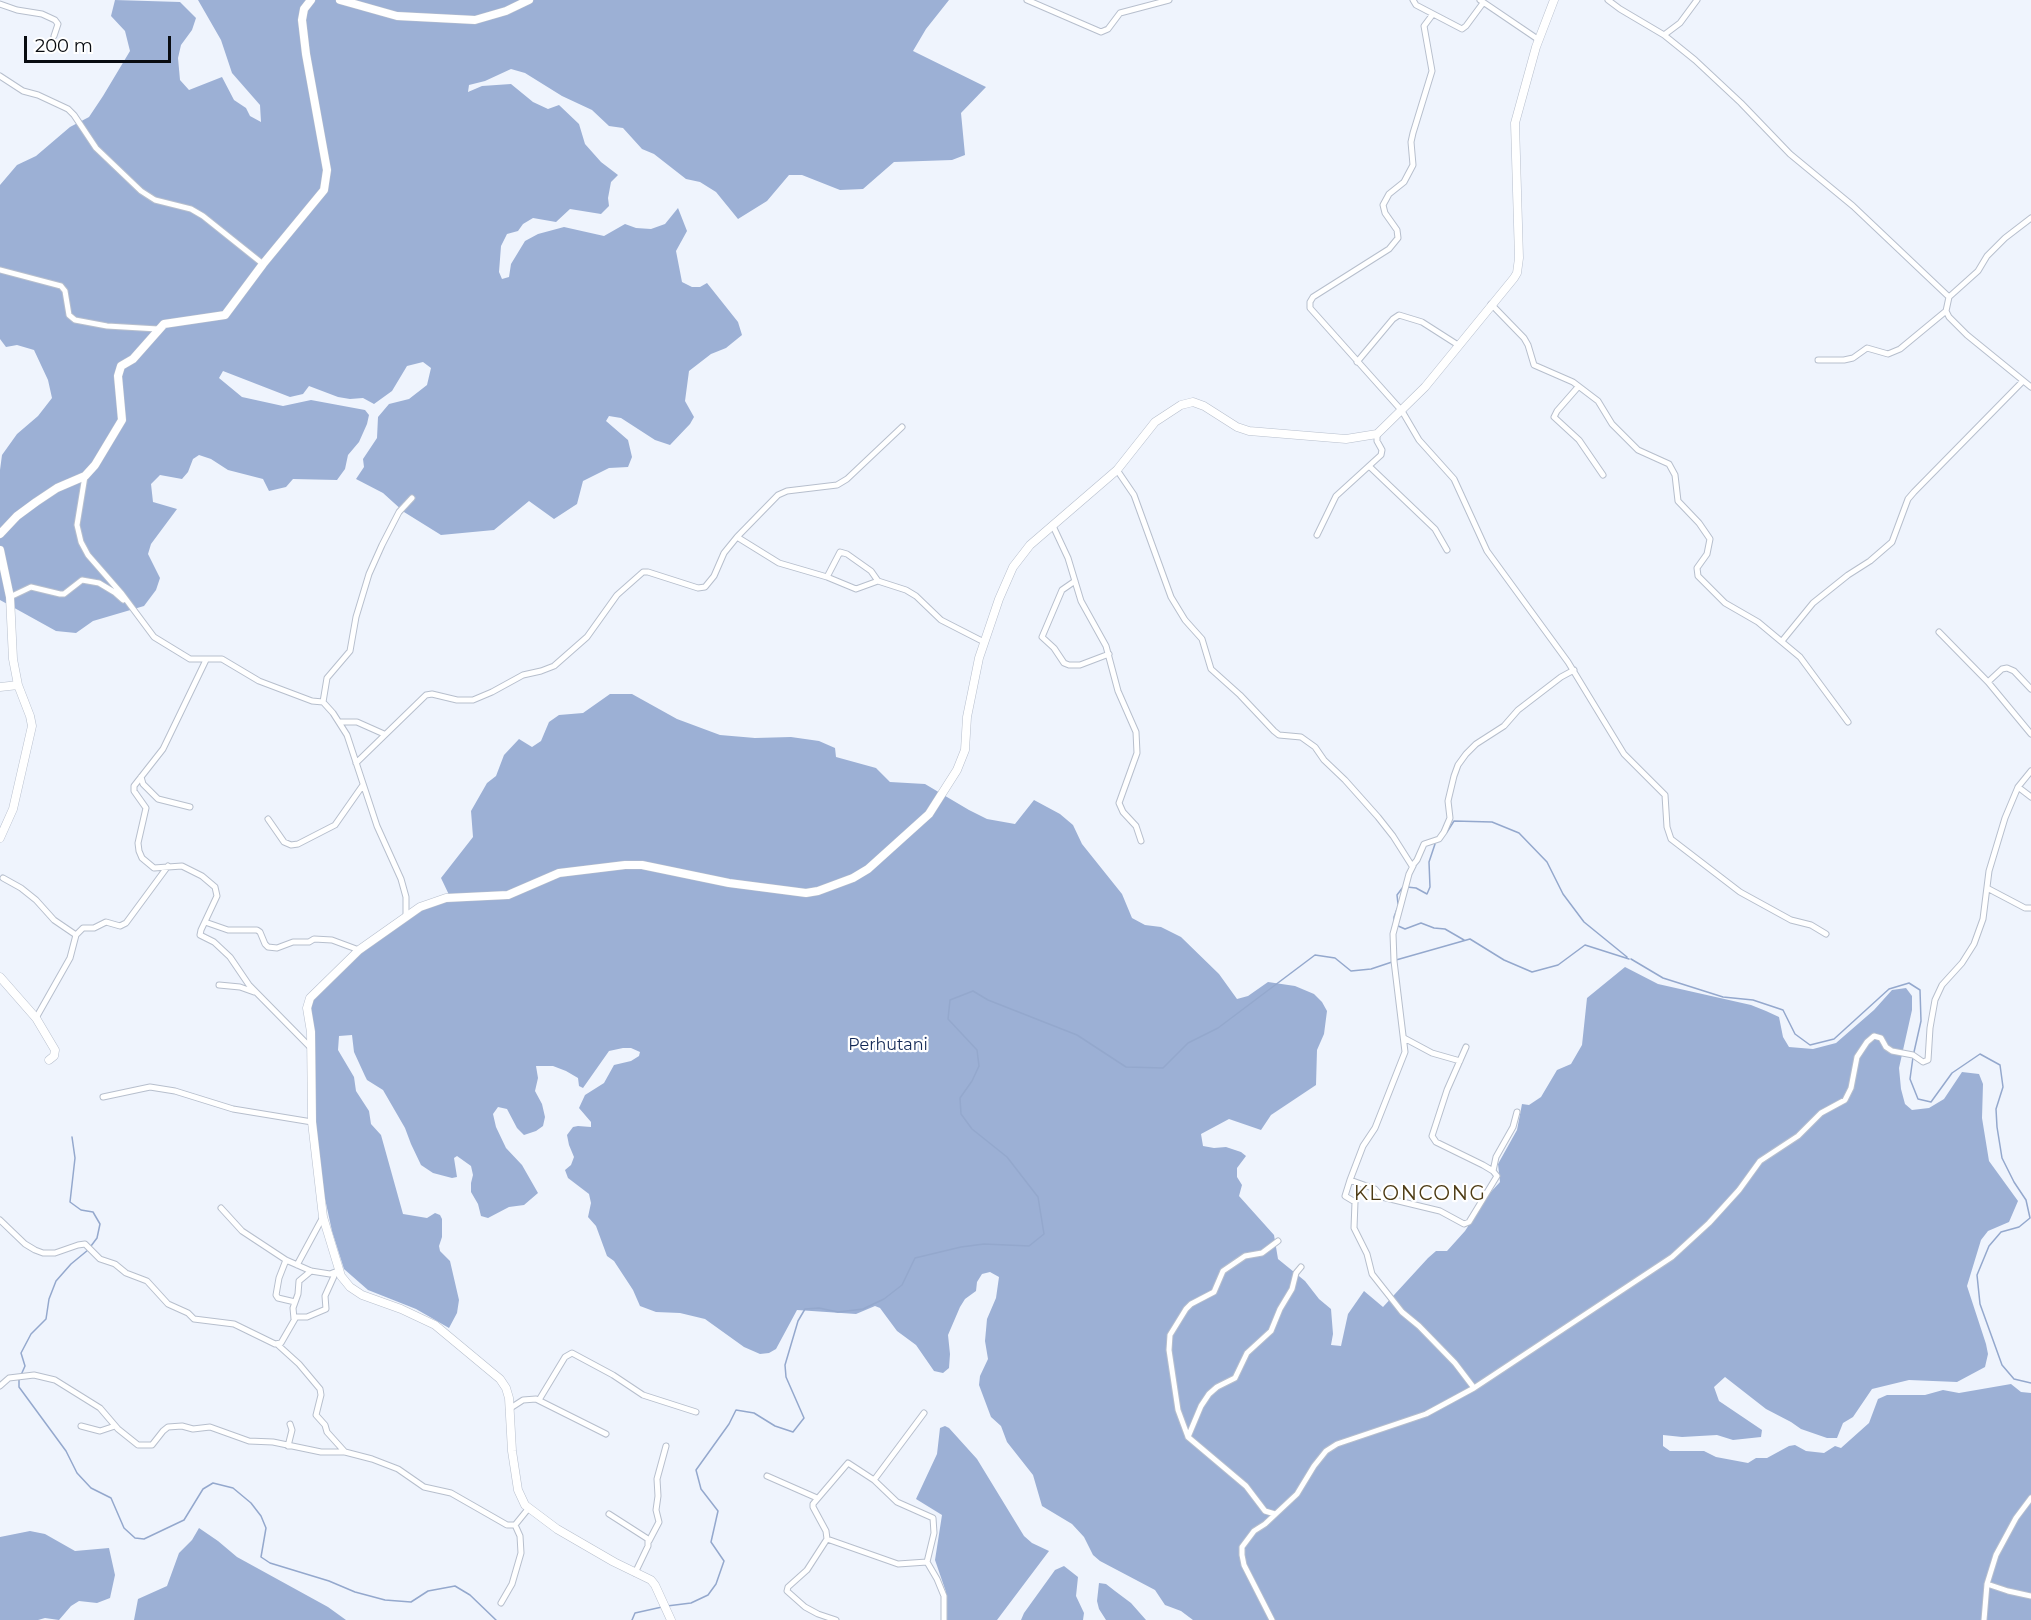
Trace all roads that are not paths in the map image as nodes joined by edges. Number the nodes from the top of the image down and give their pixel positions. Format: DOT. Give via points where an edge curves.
graph roads {
  1 [pos="311,0"];
  2 [pos="340,0"];
  3 [pos="529,0"];
  4 [pos="1027,0"];
  5 [pos="1169,0"];
  6 [pos="1413,0"];
  7 [pos="1554,0"];
  8 [pos="1608,0"];
  9 [pos="1697,0"];
  10 [pos="1482,2"];
  11 [pos="0,4"];
  12 [pos="1433,14"];
  13 [pos="1664,35"];
  14 [pos="54,36"];
  15 [pos="1539,40"];
  16 [pos="0,76"];
  17 [pos="2031,218"];
  18 [pos="263,264"];
  19 [pos="0,270"];
  20 [pos="1949,297"];
  21 [pos="1491,304"];
  22 [pos="1946,311"];
  23 [pos="158,329"];
  24 [pos="1458,345"];
  25 [pos="1818,360"];
  26 [pos="1357,362"];
  27 [pos="2023,381"];
  28 [pos="1578,387"];
  29 [pos="2031,387"];
  30 [pos="1402,411"];
  31 [pos="902,427"];
  32 [pos="1377,434"];
  33 [pos="1369,466"];
  34 [pos="1116,470"];
  35 [pos="1603,475"];
  36 [pos="85,476"];
  37 [pos="412,498"];
  38 [pos="1053,526"];
  39 [pos="0,534"];
  40 [pos="1317,535"];
  41 [pos="737,537"];
  42 [pos="0,550"];
  43 [pos="1447,550"];
  44 [pos="827,578"];
  45 [pos="878,580"];
  46 [pos="1075,581"];
  47 [pos="10,597"];
  48 [pos="131,607"];
  49 [pos="1939,632"];
  50 [pos="1782,641"];
  51 [pos="982,650"];
  52 [pos="1109,654"];
  53 [pos="206,660"];
  54 [pos="1574,670"];
  55 [pos="1988,682"];
  56 [pos="18,685"];
  57 [pos="0,687"];
  58 [pos="2031,689"];
  59 [pos="323,702"];
  60 [pos="1848,722"];
  61 [pos="339,723"];
  62 [pos="384,734"];
  63 [pos="2031,734"];
  64 [pos="356,763"];
  65 [pos="2031,771"];
  66 [pos="142,775"];
  67 [pos="363,785"];
  68 [pos="2018,787"];
  69 [pos="2031,797"];
  70 [pos="190,807"];
  71 [pos="268,819"];
  72 [pos="0,838"];
  73 [pos="1141,841"];
  74 [pos="168,866"];
  75 [pos="1413,866"];
  76 [pos="3,878"];
  77 [pos="1987,888"];
  78 [pos="2031,908"];
  79 [pos="406,915"];
  80 [pos="205,922"];
  81 [pos="1826,934"];
  82 [pos="76,935"];
  83 [pos="358,950"];
  84 [pos="0,977"];
  85 [pos="219,985"];
  86 [pos="258,994"];
  87 [pos="36,1018"];
  88 [pos="1404,1038"];
  89 [pos="1466,1047"];
  90 [pos="311,1048"];
  91 [pos="49,1060"];
  92 [pos="1460,1061"];
  93 [pos="104,1097"];
  94 [pos="1517,1112"];
  95 [pos="312,1122"];
  96 [pos="1494,1171"];
  97 [pos="1350,1180"];
  98 [pos="221,1208"];
  99 [pos="323,1217"];
  100 [pos="0,1220"];
  101 [pos="1278,1241"];
  102 [pos="286,1260"];
  103 [pos="297,1266"];
  104 [pos="1301,1267"];
  105 [pos="311,1271"];
  106 [pos="336,1271"];
  107 [pos="295,1302"];
  108 [pos="294,1319"];
  109 [pos="278,1345"];
  110 [pos="0,1386"];
  111 [pos="1474,1388"];
  112 [pos="539,1400"];
  113 [pos="509,1409"];
  114 [pos="696,1412"];
  115 [pos="924,1413"];
  116 [pos="290,1424"];
  117 [pos="81,1426"];
  118 [pos="115,1426"];
  119 [pos="606,1434"];
  120 [pos="1188,1437"];
  121 [pos="288,1446"];
  122 [pos="666,1446"];
  123 [pos="345,1452"];
  124 [pos="767,1476"];
  125 [pos="874,1480"];
  126 [pos="817,1498"];
  127 [pos="2031,1498"];
  128 [pos="528,1509"];
  129 [pos="609,1514"];
  130 [pos="1275,1514"];
  131 [pos="515,1525"];
  132 [pos="827,1539"];
  133 [pos="649,1541"];
  134 [pos="927,1562"];
  135 [pos="635,1572"];
  136 [pos="1988,1584"];
  137 [pos="2031,1596"];
  138 [pos="501,1603"];
  139 [pos="818,1617"];
  140 [pos="828,1619"];
  141 [pos="671,1620"];
  142 [pos="836,1620"];
  143 [pos="944,1620"];
  144 [pos="1272,1620"];
  145 [pos="1984,1620"];
  1 -- 18 [label="street" via="302,20 327,170 326,184"];
  2 -- 3 [label="street" via="397,16 475,20"];
  4 -- 5 [label="street" via="1101,32 1108,30 1120,13"];
  6 -- 12 [label="street"];
  7 -- 15 [label="street"];
  8 -- 13 [label="street"];
  9 -- 13 [label="street" via="1676,28"];
  10 -- 12 [label="street" via="1462,29"];
  10 -- 15 [label="street"];
  11 -- 14 [label="street" via="56,20"];
  12 -- 26 [label="street" via="1424,29 1432,71 1413,133 1413,165 1383,206 1398,238 1389,249 1313,297 1309,305"];
  13 -- 20 [label="street"];
  15 -- 21 [label="street" via="1514,130 1519,266 1514,278"];
  16 -- 18 [label="street" via="23,91 68,109 96,147 141,191 155,200 191,208"];
  17 -- 20 [label="street" via="2005,238 1978,271"];
  18 -- 23 [label="street" via="225,315 171,322"];
  19 -- 23 [label="street" via="61,286 69,315 75,320"];
  20 -- 22 [label="street"];
  21 -- 24 [label="street"];
  21 -- 28 [label="street" via="1524,338 1534,365"];
  22 -- 25 [label="street" via="1894,352 1883,354 1867,348 1853,358"];
  22 -- 27 [label="street" via="1967,335"];
  23 -- 36 [label="street" via="119,369 122,420"];
  24 -- 26 [label="street" via="1422,322 1399,315"];
  24 -- 30 [label="street"];
  26 -- 30 [label="street"];
  27 -- 29 [label="street"];
  27 -- 50 [label="street" via="1908,499 1892,542 1813,603"];
  28 -- 35 [label="street" via="1554,417 1579,440"];
  28 -- 50 [label="street" via="1598,402 1612,424 1638,450 1666,461 1672,469 1678,501 1710,539 1707,554 1697,570 1701,580 1725,603"];
  30 -- 32 [label="street"];
  30 -- 54 [label="street" via="1419,440 1454,479 1487,551"];
  31 -- 41 [label="street" via="847,479 837,485 778,495"];
  32 -- 33 [label="street" via="1382,453"];
  32 -- 34 [label="street" via="1346,439 1249,431 1193,402 1155,422"];
  33 -- 40 [label="street" via="1336,496"];
  33 -- 43 [label="street" via="1435,529"];
  34 -- 38 [label="street"];
  34 -- 75 [label="street" via="1134,495 1172,597 1202,639 1211,669 1279,735 1301,736 1315,747 1394,836"];
  36 -- 39 [label="street" via="36,502"];
  36 -- 48 [label="street" via="78,537"];
  37 -- 59 [label="street" via="399,512 369,574 350,651 327,678"];
  38 -- 46 [label="street"];
  38 -- 51 [label="street" via="1030,545 1013,567"];
  41 -- 44 [label="street" via="779,563"];
  41 -- 62 [label="street" via="705,587 643,572 616,595 587,637 554,666 524,675 473,700 429,694"];
  42 -- 47 [label="street"];
  44 -- 45 [label="street" via="856,589"];
  44 -- 45 [label="street" via="840,552 851,556"];
  45 -- 51 [label="street" via="911,593"];
  46 -- 52 [label="street" via="1081,601"];
  46 -- 52 [label="street" via="1062,590 1042,637 1068,665 1080,665"];
  47 -- 48 [label="street" via="31,587 64,594 82,580 99,583"];
  47 -- 56 [label="street"];
  48 -- 53 [label="street" via="160,642 190,659"];
  49 -- 55 [label="street"];
  50 -- 60 [label="street" via="1815,675"];
  51 -- 79 [label="street" via="957,770 929,814 859,876 806,893 625,865 559,873 508,895 446,898"];
  52 -- 73 [label="street" via="1118,691 1137,739 1137,753 1119,803 1136,826"];
  53 -- 59 [label="street" via="225,660 259,681"];
  53 -- 66 [label="street" via="163,749"];
  54 -- 75 [label="street" via="1518,710 1467,754 1454,776 1448,801 1450,818 1444,832 1439,839 1424,844"];
  54 -- 81 [label="street" via="1624,754 1665,795 1668,832 1674,842 1740,892"];
  55 -- 58 [label="street" via="2007,668"];
  55 -- 63 [label="street"];
  56 -- 57 [label="street"];
  56 -- 72 [label="street" via="32,726 13,809"];
  59 -- 61 [label="street"];
  61 -- 62 [label="street" via="357,722"];
  61 -- 64 [label="street"];
  62 -- 64 [label="street"];
  64 -- 67 [label="street"];
  65 -- 68 [label="street"];
  66 -- 70 [label="street" via="142,784 158,799"];
  66 -- 74 [label="street" via="134,789 146,808 139,851 155,869"];
  67 -- 71 [label="street" via="335,825 298,844 284,842"];
  67 -- 79 [label="street" via="403,885"];
  68 -- 69 [label="street"];
  68 -- 77 [label="street" via="1994,854"];
  74 -- 80 [label="street" via="193,870 217,890"];
  74 -- 82 [label="street" via="126,923 120,926 106,922 83,928"];
  75 -- 88 [label="street" via="1393,934"];
  76 -- 82 [label="street" via="21,888"];
  77 -- 78 [label="street"];
  77 -- 111 [label="street" via="1983,919 1974,944 1935,1000 1928,1060 1923,1062 1913,1055 1889,1050 1879,1036 1871,1037 1857,1057 1845,1100 1821,1113 1798,1137 1760,1161 1722,1209 1677,1253"];
  79 -- 83 [label="street"];
  80 -- 83 [label="street" via="228,930 257,930 268,947 332,939"];
  80 -- 86 [label="street" via="200,935 230,957"];
  82 -- 87 [label="street" via="70,958"];
  83 -- 90 [label="street" via="310,998 307,1008"];
  84 -- 87 [label="street"];
  85 -- 86 [label="street"];
  86 -- 90 [label="street"];
  87 -- 91 [label="street" via="55,1050"];
  88 -- 92 [label="street" via="1432,1053"];
  88 -- 97 [label="street" via="1404,1057"];
  89 -- 92 [label="street"];
  90 -- 95 [label="street"];
  92 -- 96 [label="street" via="1446,1090 1433,1139"];
  93 -- 95 [label="street" via="150,1087 233,1109"];
  94 -- 96 [label="street" via="1496,1157"];
  95 -- 99 [label="street"];
  96 -- 97 [label="street" via="1497,1178 1470,1221 1464,1224 1436,1210 1382,1197 1375,1189"];
  97 -- 111 [label="street" via="1345,1196 1355,1202 1354,1228 1371,1272 1402,1312 1455,1363"];
  98 -- 102 [label="street" via="242,1231"];
  99 -- 103 [label="street"];
  99 -- 106 [label="street"];
  100 -- 109 [label="street" via="39,1252 55,1253 78,1245 90,1249 100,1259 147,1281 168,1304 194,1318 234,1324"];
  101 -- 120 [label="street" via="1223,1271 1214,1293 1188,1306 1170,1335 1178,1410"];
  102 -- 103 [label="street"];
  102 -- 107 [label="street" via="276,1295"];
  103 -- 105 [label="street"];
  104 -- 120 [label="street" via="1271,1331 1247,1353 1235,1378 1209,1394"];
  105 -- 106 [label="street"];
  105 -- 107 [label="street" via="299,1281"];
  106 -- 108 [label="street" via="325,1296 326,1309"];
  106 -- 113 [label="street" via="356,1292 440,1329 500,1378"];
  107 -- 108 [label="street"];
  108 -- 109 [label="street"];
  109 -- 123 [label="street" via="320,1389 316,1415"];
  110 -- 118 [label="street" via="9,1378 42,1376 61,1383 100,1408"];
  111 -- 130 [label="street" via="1426,1414 1332,1448 1318,1460 1297,1494"];
  112 -- 113 [label="street" via="523,1400"];
  112 -- 114 [label="street" via="565,1357 572,1353 643,1395"];
  112 -- 119 [label="street"];
  113 -- 128 [label="street" via="518,1490"];
  115 -- 125 [label="street"];
  116 -- 121 [label="street"];
  117 -- 118 [label="street" via="100,1431"];
  118 -- 121 [label="street" via="143,1446 155,1443 165,1428 182,1426 215,1428 241,1439"];
  120 -- 130 [label="street" via="1246,1486 1265,1511"];
  121 -- 123 [label="street"];
  122 -- 133 [label="street" via="657,1479 659,1522"];
  123 -- 131 [label="street" via="392,1466 424,1487 446,1491 502,1523"];
  124 -- 126 [label="street"];
  125 -- 126 [label="street" via="848,1463"];
  125 -- 134 [label="street" via="902,1505 933,1518 934,1533"];
  126 -- 132 [label="street" via="813,1507"];
  127 -- 136 [label="street" via="2006,1534"];
  128 -- 131 [label="street"];
  128 -- 135 [label="street"];
  129 -- 133 [label="street"];
  130 -- 144 [label="street" via="1252,1532 1242,1547 1245,1565"];
  131 -- 138 [label="street" via="521,1553 512,1584"];
  132 -- 134 [label="street" via="898,1564"];
  132 -- 139 [label="street" via="807,1570 787,1589"];
  133 -- 135 [label="street"];
  134 -- 143 [label="street" via="944,1596"];
  135 -- 141 [label="street" via="653,1582"];
  136 -- 137 [label="street"];
  136 -- 145 [label="street"];
  139 -- 140 [label="street"];
  140 -- 142 [label="street"];
}
